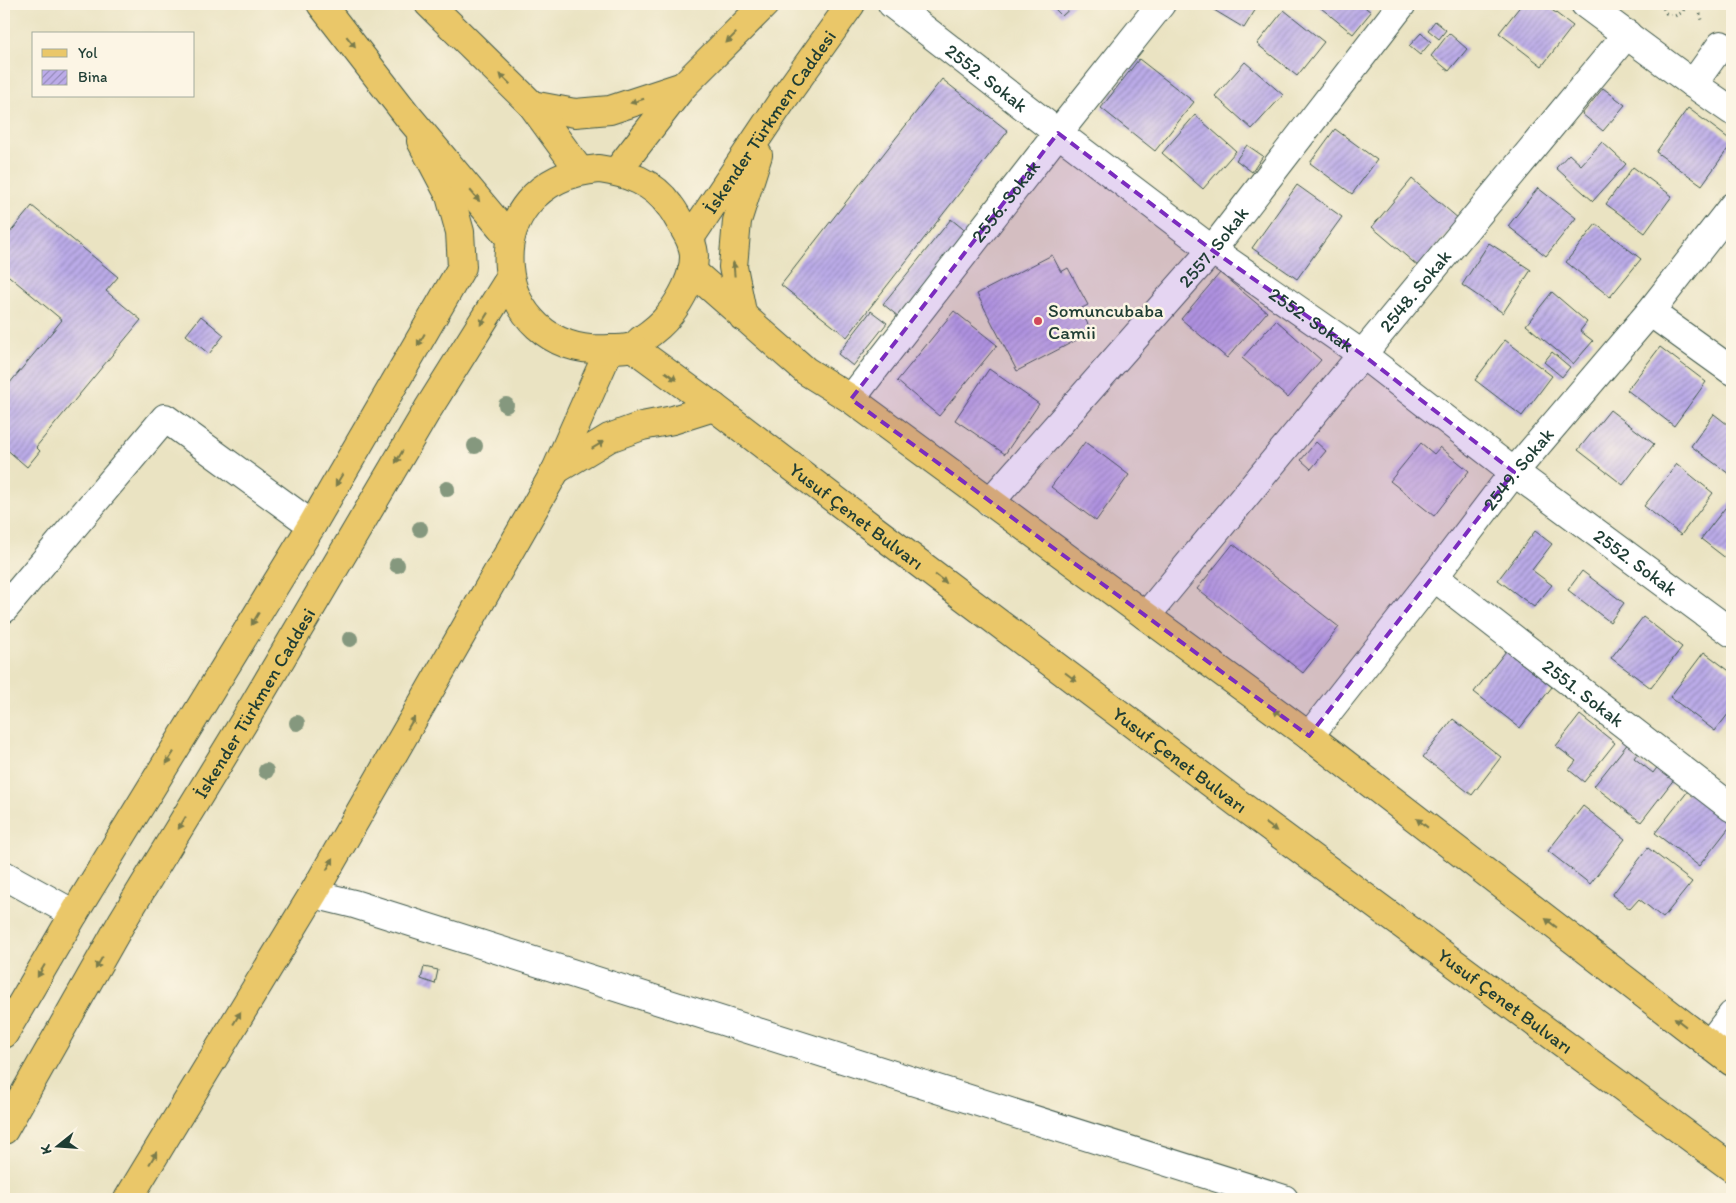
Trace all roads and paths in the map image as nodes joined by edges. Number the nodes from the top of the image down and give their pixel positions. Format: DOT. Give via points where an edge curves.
graph roads {
  1 [pos="322,4"];
  2 [pos="429,4"];
  3 [pos="765,4"];
  4 [pos="851,4"];
  5 [pos="892,4"];
  6 [pos="1161,4"];
  7 [pos="1402,4"];
  8 [pos="1586,4"];
  9 [pos="1661,4"];
  10 [pos="1686,4"];
  11 [pos="1700,4"];
  12 [pos="1627,34"];
  13 [pos="1712,35"];
  14 [pos="1693,84"];
  15 [pos="683,86"];
  16 [pos="532,105"];
  17 [pos="1732,111"];
  18 [pos="407,116"];
  19 [pos="769,121"];
  20 [pos="1058,133"];
  21 [pos="580,171"];
  22 [pos="617,172"];
  23 [pos="1732,207"];
  24 [pos="510,238"];
  25 [pos="690,238"];
  26 [pos="1212,250"];
  27 [pos="692,271"];
  28 [pos="510,278"];
  29 [pos="1650,312"];
  30 [pos="743,317"];
  31 [pos="620,348"];
  32 [pos="1363,355"];
  33 [pos="1732,371"];
  34 [pos="851,399"];
  35 [pos="714,406"];
  36 [pos="556,470"];
  37 [pos="1514,472"];
  38 [pos="990,502"];
  39 [pos="312,526"];
  40 [pos="1434,577"];
  41 [pos="4,608"];
  42 [pos="1146,616"];
  43 [pos="1732,633"];
  44 [pos="1309,736"];
  45 [pos="1732,808"];
  46 [pos="4,875"];
  47 [pos="313,894"];
  48 [pos="74,914"];
  49 [pos="1732,1015"];
  50 [pos="4,1034"];
  51 [pos="1709,1044"];
  52 [pos="1732,1062"];
  53 [pos="4,1130"];
  54 [pos="1732,1168"];
  55 [pos="128,1199"];
  56 [pos="1284,1199"];
  1 -- 18 [label="main road, one-way"];
  16 -- 2 [label="main road, one-way"];
  3 -- 15 [label="main road, one-way"];
  4 -- 19 [label="main road, İskender Türkmen Caddesi"];
  5 -- 20 [label="street, 2552. Sokak"];
  6 -- 20 [label="street, 2556. Sokak"];
  7 -- 26 [label="street, 2557. Sokak"];
  8 -- 12 [label="street"];
  9 -- 10 [label="path" via="1666,13 1675,16 1683,12"];
  11 -- 13 [label="path" via="1699,10"];
  12 -- 14 [label="street"];
  12 -- 32 [label="street, 2548. Sokak"];
  13 -- 14 [label="street"];
  14 -- 17 [label="street"];
  15 -- 16 [label="main road, one-way" via="610,110 575,113"];
  15 -- 22 [label="main road"];
  16 -- 21 [label="main road"];
  18 -- 24 [label="main road, one-way"];
  18 -- 39 [label="main road, one-way" via="450,196 460,232 462,267"];
  19 -- 25 [label="main road, İskender Türkmen Caddesi"];
  30 -- 19 [label="main road, one-way" via="733,267 737,221"];
  20 -- 26 [label="street, 2552. Sokak"];
  20 -- 34 [label="street, 2556. Sokak"];
  21 -- 22 [label="main road" via="599,169"];
  21 -- 24 [label="main road" via="543,188 529,202"];
  22 -- 25 [label="main road" via="638,178 655,190 670,205"];
  23 -- 29 [label="street, 2549. Sokak"];
  24 -- 28 [label="main road"];
  25 -- 27 [label="main road" via="694,255"];
  26 -- 32 [label="street, 2552. Sokak"];
  26 -- 38 [label="street, 2557. Sokak"];
  27 -- 30 [label="main road"];
  27 -- 31 [label="main road" via="669,316 650,334"];
  28 -- 31 [label="main road" via="517,299 529,318 546,333 565,344 587,349"];
  28 -- 53 [label="main road, İskender Türkmen Caddesi, one-way" via="428,408 123,920"];
  29 -- 33 [label="street"];
  29 -- 37 [label="street, 2549. Sokak"];
  30 -- 34 [label="main road" via="806,371"];
  31 -- 35 [label="main road, Yusuf Çenet Bulvarı, one-way"];
  31 -- 36 [label="main road"];
  32 -- 37 [label="street, 2552. Sokak"];
  32 -- 42 [label="street, 2548. Sokak"];
  34 -- 38 [label="main road"];
  36 -- 35 [label="main road, one-way" via="609,438"];
  35 -- 54 [label="main road, Yusuf Çenet Bulvarı, one-way" via="1228,795"];
  47 -- 36 [label="main road, one-way"];
  37 -- 40 [label="street, 2549. Sokak"];
  37 -- 43 [label="street, 2552. Sokak"];
  38 -- 42 [label="main road"];
  39 -- 41 [label="street" via="165,418"];
  39 -- 48 [label="main road, one-way"];
  40 -- 44 [label="street, 2549. Sokak"];
  40 -- 45 [label="street, 2551. Sokak"];
  44 -- 42 [label="main road, one-way"];
  51 -- 44 [label="main road, one-way"];
  46 -- 48 [label="street"];
  55 -- 47 [label="main road, one-way"];
  47 -- 56 [label="street" via="354,904"];
  48 -- 50 [label="main road, one-way"];
  49 -- 51 [label="street"];
  51 -- 52 [label="main road"];
}
